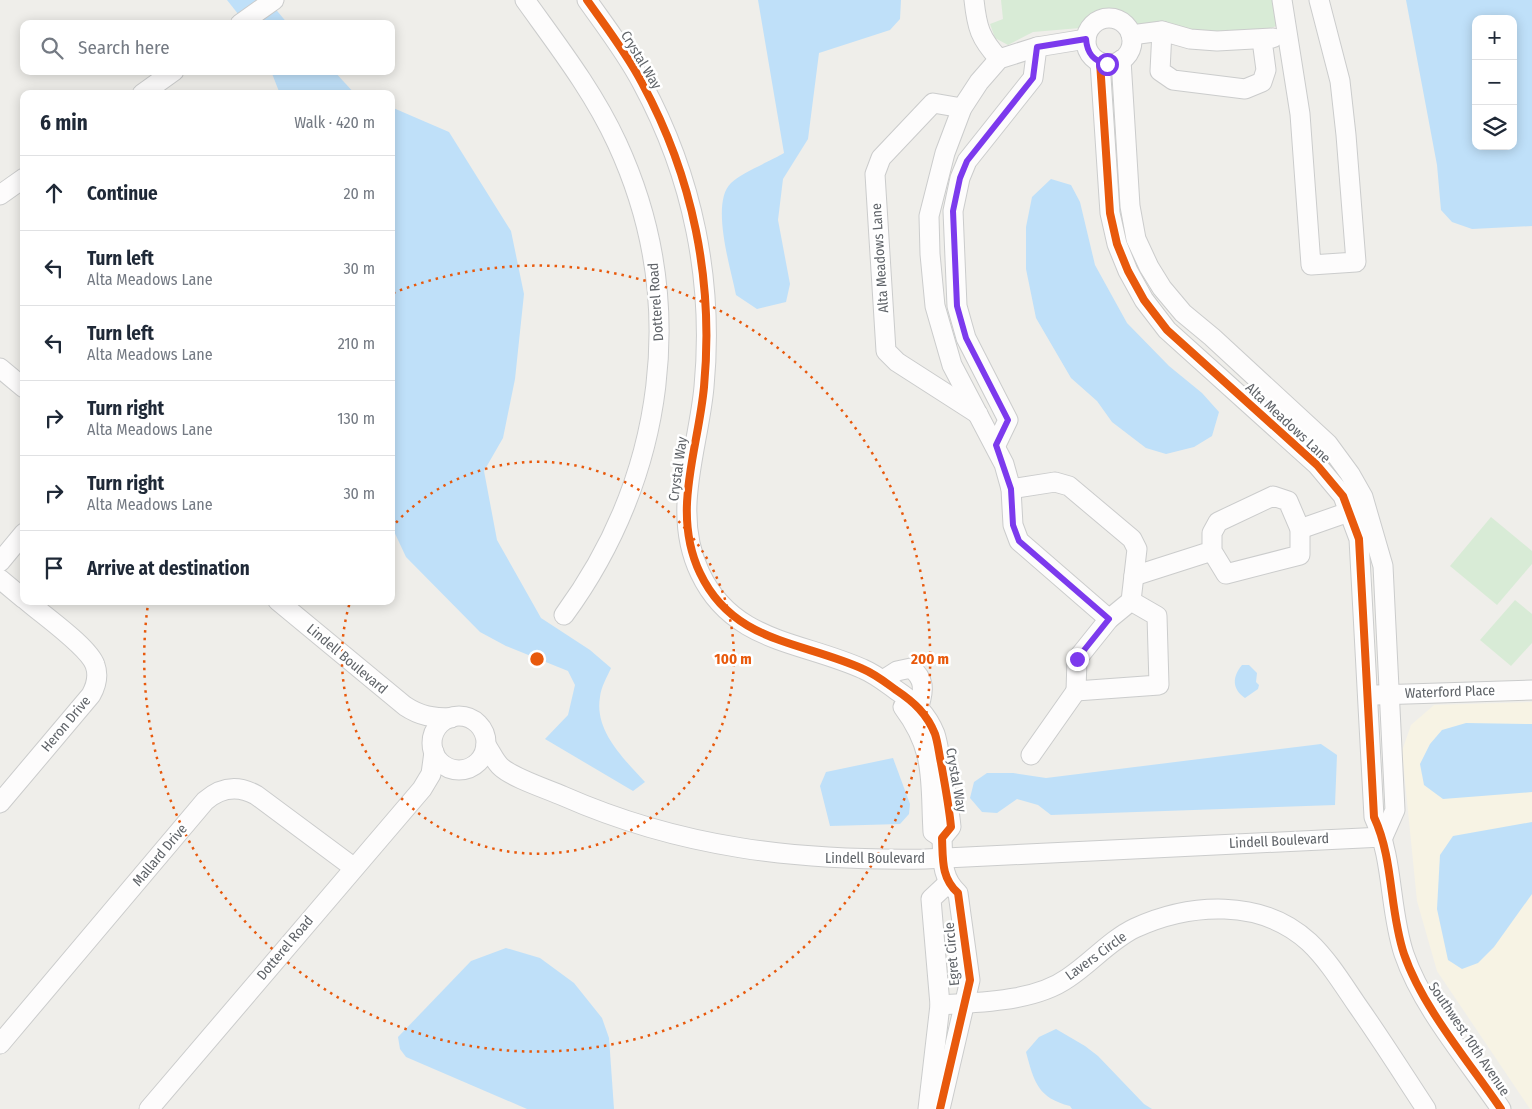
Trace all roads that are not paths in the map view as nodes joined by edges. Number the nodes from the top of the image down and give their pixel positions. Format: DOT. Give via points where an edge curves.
graph roads {
  1 [pos="273,0"];
  2 [pos="525,0"];
  3 [pos="587,0"];
  4 [pos="974,0"];
  5 [pos="1282,0"];
  6 [pos="1319,0"];
  7 [pos="245,20"];
  8 [pos="1162,31"];
  9 [pos="1131,35"];
  10 [pos="1287,35"];
  11 [pos="1086,39"];
  12 [pos="1262,40"];
  13 [pos="1037,47"];
  14 [pos="999,59"];
  15 [pos="1121,60"];
  16 [pos="1100,62"];
  17 [pos="168,75"];
  18 [pos="148,90"];
  19 [pos="962,108"];
  20 [pos="20,181"];
  21 [pos="0,195"];
  22 [pos="0,368"];
  23 [pos="20,385"];
  24 [pos="1293,413"];
  25 [pos="979,414"];
  26 [pos="1277,429"];
  27 [pos="996,445"];
  28 [pos="1011,489"];
  29 [pos="1357,510"];
  30 [pos="1300,530"];
  31 [pos="20,539"];
  32 [pos="1212,551"];
  33 [pos="0,562"];
  34 [pos="1134,576"];
  35 [pos="0,579"];
  36 [pos="20,596"];
  37 [pos="1131,601"];
  38 [pos="32,605"];
  39 [pos="283,605"];
  40 [pos="564,615"];
  41 [pos="1109,619"];
  42 [pos="883,680"];
  43 [pos="1532,690"];
  44 [pos="1076,691"];
  45 [pos="1367,695"];
  46 [pos="1389,695"];
  47 [pos="919,706"];
  48 [pos="417,714"];
  49 [pos="451,718"];
  50 [pos="486,745"];
  51 [pos="433,747"];
  52 [pos="1031,755"];
  53 [pos="501,767"];
  54 [pos="463,770"];
  55 [pos="422,788"];
  56 [pos="0,803"];
  57 [pos="1383,837"];
  58 [pos="942,838"];
  59 [pos="943,858"];
  60 [pos="353,867"];
  61 [pos="947,884"];
  62 [pos="966,1003"];
  63 [pos="940,1005"];
  64 [pos="0,1044"];
  65 [pos="149,1109"];
  66 [pos="928,1109"];
  67 [pos="940,1109"];
  68 [pos="1426,1109"];
  69 [pos="1501,1109"];
  1 -- 7 [label="street"];
  2 -- 40 [label="street, Dotterel Road" via="586,86 618,144 643,214 658,298 658,363 646,447 616,531 590,580"];
  3 -- 42 [label="street, Crystal Way" via="626,56 660,116 681,172 695,224 704,282 706,351 686,497 688,538 693,558 717,600 754,631 851,664"];
  4 -- 14 [label="street" via="978,30 985,44"];
  5 -- 10 [label="street"];
  6 -- 10 [label="street" via="1340,81 1356,262 1311,265 1300,114"];
  8 -- 9 [label="street"];
  8 -- 12 [label="street" via="1190,39"];
  8 -- 12 [label="street" via="1160,71 1173,80 1246,89 1262,82 1266,70"];
  9 -- 11 [label="street" via="1124,23 1103,18 1091,26"];
  9 -- 15 [label="street" via="1130,49"];
  10 -- 12 [label="street"];
  11 -- 13 [label="street"];
  11 -- 16 [label="street" via="1089,53"];
  13 -- 14 [label="street"];
  13 -- 27 [label="street" via="1033,78 967,161 953,211 957,306 966,338 1008,420"];
  14 -- 19 [label="street, Alta Meadows Lane"];
  15 -- 16 [label="street"];
  15 -- 24 [label="street, Alta Meadows Lane" via="1130,206 1136,239 1162,288 1177,307 1250,373 1276,383 1291,397"];
  16 -- 26 [label="street, Alta Meadows Lane" via="1110,213 1128,272 1167,330"];
  17 -- 18 [label="street"];
  19 -- 25 [label="street, Alta Meadows Lane" via="945,153 929,216 930,254 935,306 952,365"];
  19 -- 25 [label="street, Alta Meadows Lane" via="933,103 881,158 875,174 886,350 897,362"];
  20 -- 21 [label="street"];
  22 -- 23 [label="street"];
  24 -- 26 [label="street"];
  24 -- 29 [label="street, Alta Meadows Lane" via="1328,444 1350,474"];
  25 -- 27 [label="street, Alta Meadows Lane"];
  26 -- 29 [label="street, Alta Meadows Lane" via="1317,465"];
  27 -- 28 [label="street, Alta Meadows Lane"];
  28 -- 34 [label="street" via="1055,482 1069,486 1132,539 1137,549"];
  28 -- 41 [label="street, Alta Meadows Lane" via="1013,525 1019,541"];
  29 -- 30 [label="street"];
  29 -- 45 [label="street, Alta Meadows Lane"];
  29 -- 46 [label="street, Alta Meadows Lane" via="1383,566"];
  30 -- 32 [label="street" via="1300,555 1226,574"];
  30 -- 32 [label="street" via="1288,501 1273,496 1218,522 1212,533"];
  31 -- 33 [label="street"];
  32 -- 34 [label="street"];
  34 -- 37 [label="street"];
  35 -- 36 [label="street"];
  37 -- 41 [label="street"];
  37 -- 44 [label="street" via="1157,616 1159,685"];
  38 -- 56 [label="street, Heron Drive" via="85,651 96,666 97,676 91,695"];
  39 -- 48 [label="street, Lindell Boulevard" via="389,695"];
  41 -- 44 [label="street" via="1077,659"];
  42 -- 47 [label="street, Crystal Way"];
  42 -- 47 [label="street" via="897,670 911,668 921,679 924,690"];
  42 -- 58 [label="street, Crystal Way" via="910,716 924,742 930,763 933,832"];
  43 -- 46 [label="street, Waterford Place"];
  44 -- 52 [label="street"];
  45 -- 46 [label="street, Waterford Place"];
  45 -- 57 [label="street, Alta Meadows Lane" via="1374,817"];
  46 -- 57 [label="street, Alta Meadows Lane" via="1395,810"];
  47 -- 58 [label="street, Crystal Way" via="935,735 949,804 951,828"];
  48 -- 49 [label="street, Lindell Boulevard"];
  48 -- 51 [label="street, Lindell Boulevard"];
  49 -- 50 [label="street" via="462,716 472,719 485,735"];
  49 -- 51 [label="street" via="435,731"];
  50 -- 53 [label="street"];
  50 -- 54 [label="street" via="484,756 477,764"];
  51 -- 54 [label="street" via="439,761 447,768"];
  51 -- 55 [label="street, Dotterel Road" via="431,774"];
  53 -- 54 [label="street, Lindell Boulevard"];
  53 -- 59 [label="street, Lindell Boulevard" via="626,821 710,843 808,858"];
  54 -- 55 [label="street, Dotterel Road"];
  55 -- 60 [label="street, Dotterel Road"];
  57 -- 59 [label="street, Lindell Boulevard"];
  57 -- 69 [label="street, Southwest 10th Avenue" via="1396,928 1412,973 1426,1000"];
  58 -- 59 [label="street, Crystal Way"];
  59 -- 61 [label="street, Egret Circle"];
  60 -- 64 [label="street, Mallard Drive" via="256,795 239,788 221,790 205,801"];
  60 -- 65 [label="street, Dotterel Road"];
  61 -- 62 [label="street, Egret Circle" via="958,893 970,980"];
  61 -- 63 [label="street, Egret Circle" via="931,899"];
  62 -- 63 [label="street, Lavers Circle"];
  62 -- 67 [label="street, Egret Circle"];
  62 -- 68 [label="street, Lavers Circle" via="996,1001 1041,990 1067,979 1134,929 1185,911 1214,908 1258,913 1300,935 1328,964"];
  63 -- 66 [label="street, Egret Circle"];
}
